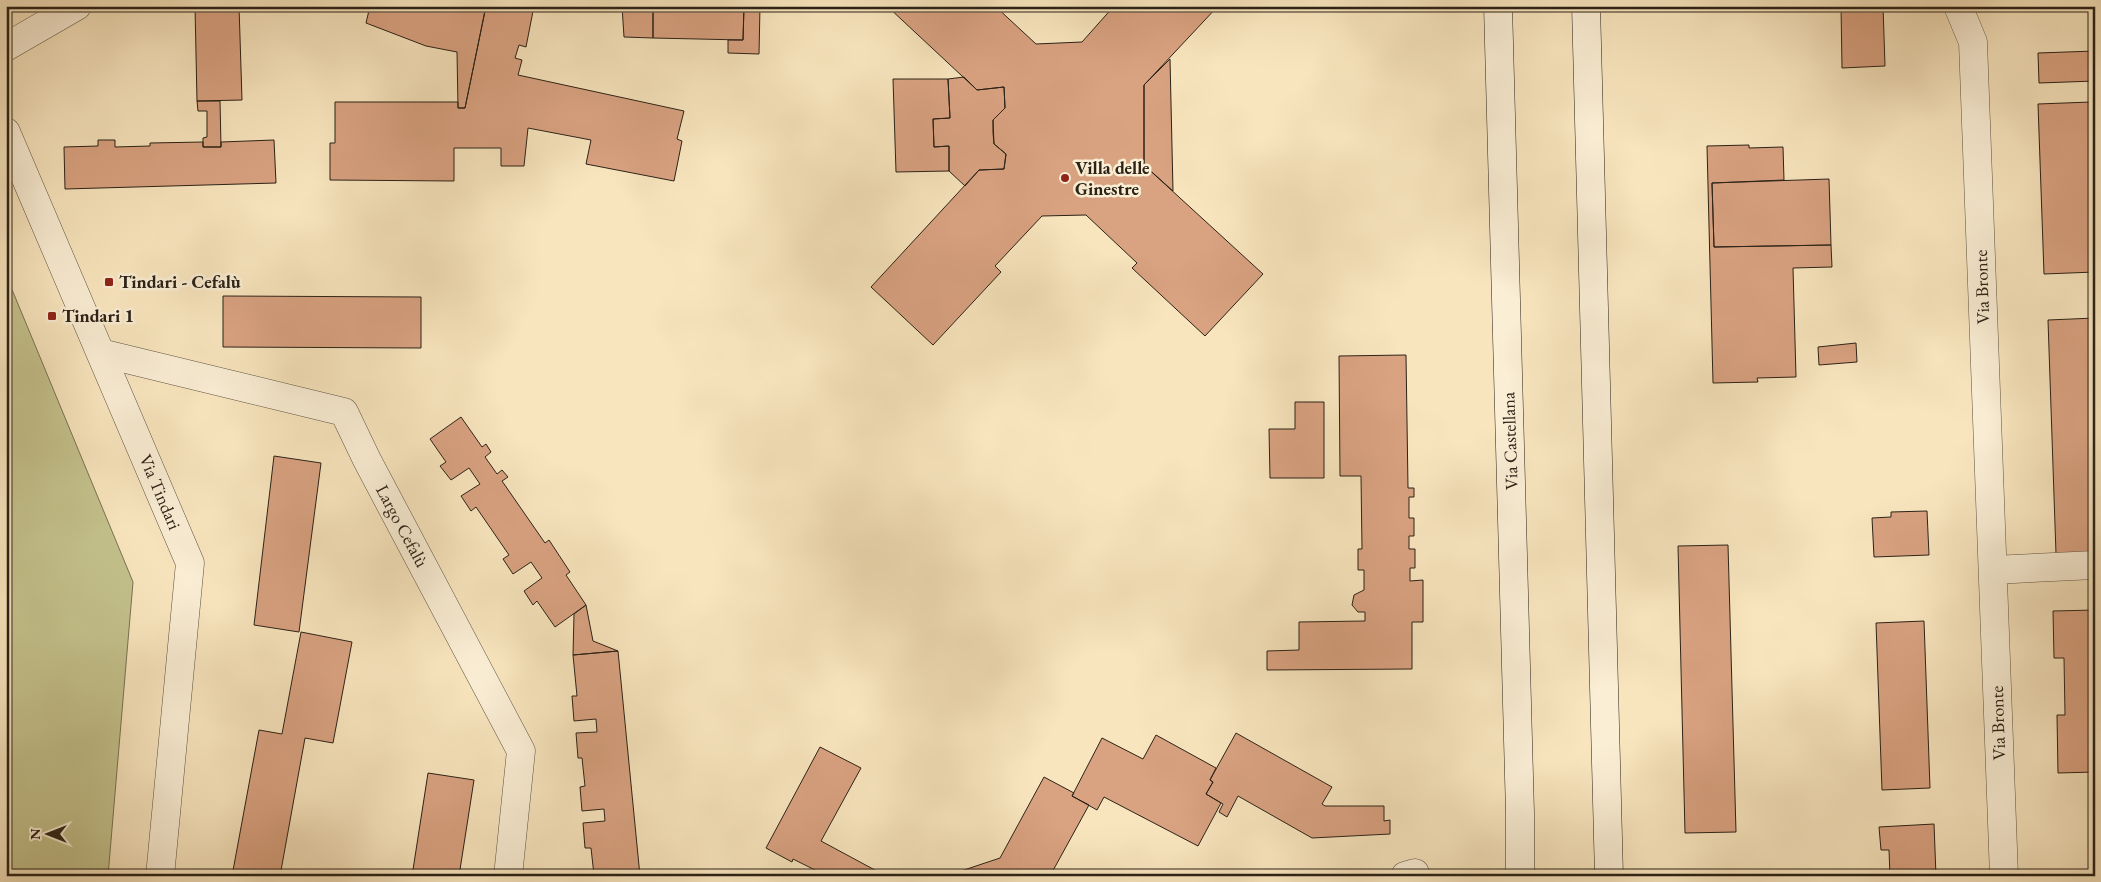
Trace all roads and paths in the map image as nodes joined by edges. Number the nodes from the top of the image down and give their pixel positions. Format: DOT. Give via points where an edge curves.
graph roads {
  1 [pos="77,6"];
  2 [pos="1498,6"];
  3 [pos="1586,6"];
  4 [pos="1958,6"];
  5 [pos="6,47"];
  6 [pos="6,132"];
  7 [pos="101,353"];
  8 [pos="2095,565"];
  9 [pos="1992,570"];
  10 [pos="160,876"];
  11 [pos="508,876"];
  12 [pos="1520,876"];
  13 [pos="1609,876"];
  14 [pos="2004,876"];
  1 -- 5 [label="street"];
  2 -- 12 [label="street, Via Castellana"];
  3 -- 13 [label="street"];
  4 -- 9 [label="street, Via Bronte" via="1974,42"];
  6 -- 7 [label="street, Via Tindari"];
  7 -- 10 [label="street, Via Tindari" via="190,563"];
  7 -- 11 [label="street, Largo Cefalù" via="344,412 521,751"];
  8 -- 9 [label="street"];
  9 -- 14 [label="street, Via Bronte"];
}
